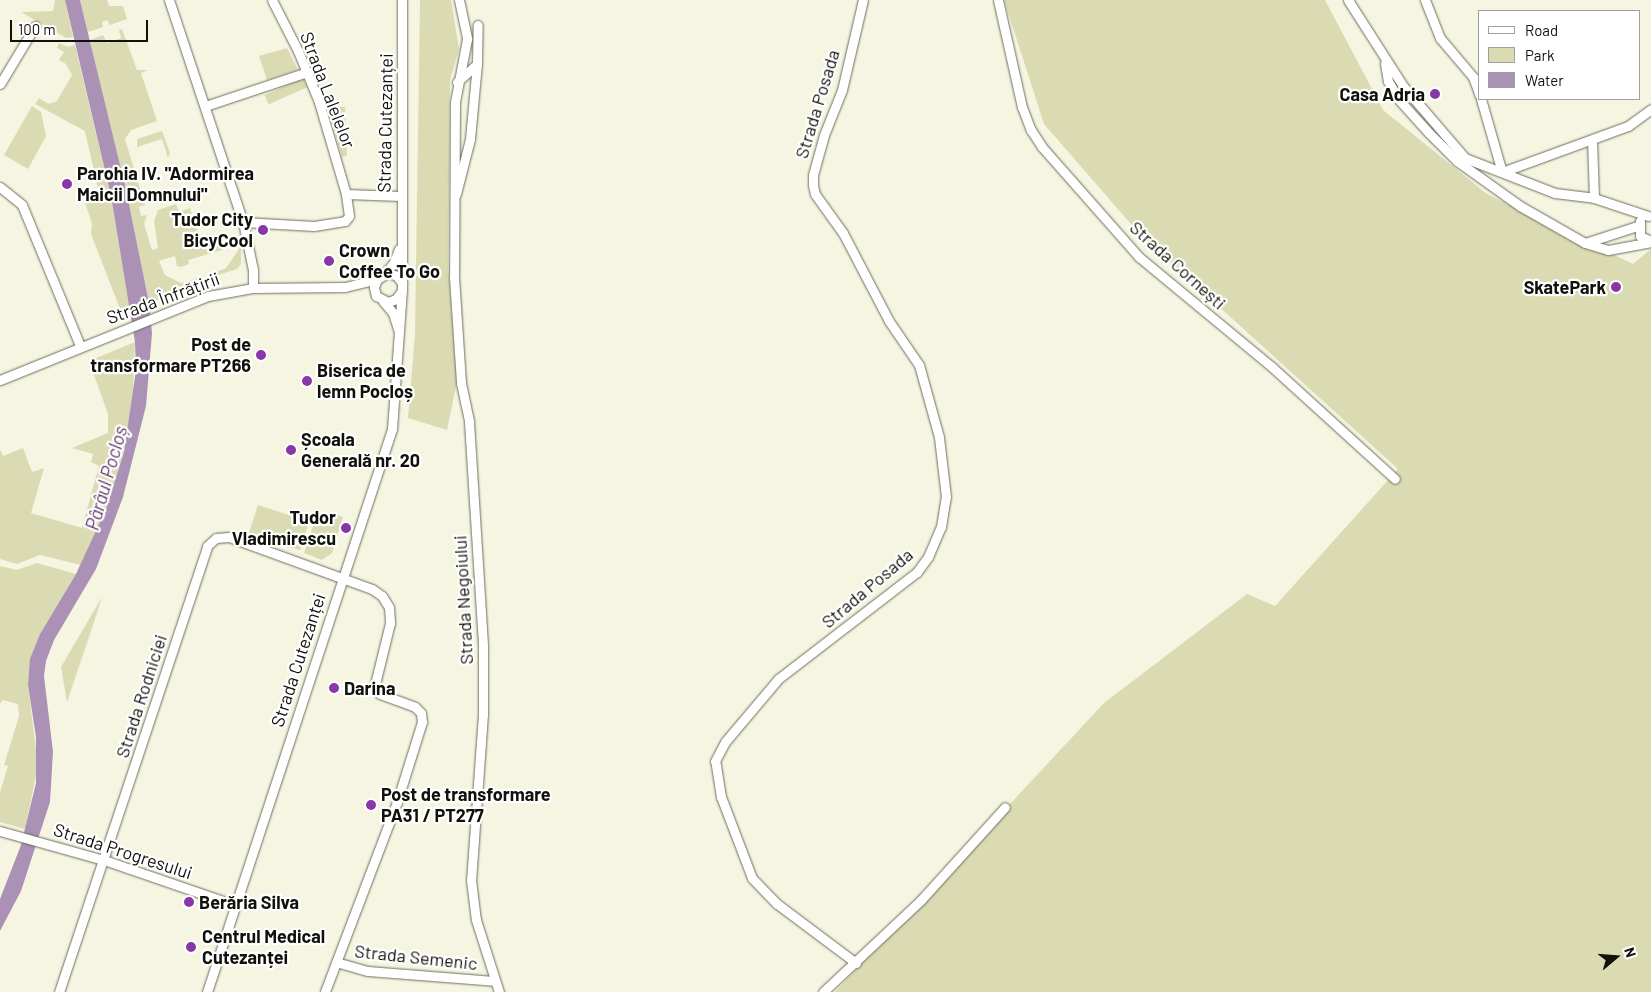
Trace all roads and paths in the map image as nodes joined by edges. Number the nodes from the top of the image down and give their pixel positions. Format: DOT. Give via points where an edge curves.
graph roads {
  1 [pos="169,0"];
  2 [pos="272,0"];
  3 [pos="402,0"];
  4 [pos="459,0"];
  5 [pos="862,0"];
  6 [pos="998,0"];
  7 [pos="1348,0"];
  8 [pos="1425,0"];
  9 [pos="478,25"];
  10 [pos="35,26"];
  11 [pos="1384,60"];
  12 [pos="477,64"];
  13 [pos="307,72"];
  14 [pos="456,82"];
  15 [pos="0,84"];
  16 [pos="1478,91"];
  17 [pos="1481,100"];
  18 [pos="205,106"];
  19 [pos="1651,109"];
  20 [pos="1592,140"];
  21 [pos="1502,172"];
  22 [pos="0,187"];
  23 [pos="346,194"];
  24 [pos="400,196"];
  25 [pos="1594,198"];
  26 [pos="452,203"];
  27 [pos="1649,216"];
  28 [pos="243,222"];
  29 [pos="1638,226"];
  30 [pos="1651,242"];
  31 [pos="1584,243"];
  32 [pos="400,246"];
  33 [pos="380,276"];
  34 [pos="345,287"];
  35 [pos="253,288"];
  36 [pos="402,288"];
  37 [pos="380,298"];
  38 [pos="399,334"];
  39 [pos="80,346"];
  40 [pos="0,380"];
  41 [pos="1395,480"];
  42 [pos="341,578"];
  43 [pos="1005,807"];
  44 [pos="0,831"];
  45 [pos="104,860"];
  46 [pos="235,905"];
  47 [pos="336,962"];
  48 [pos="856,963"];
  49 [pos="494,981"];
  50 [pos="59,992"];
  51 [pos="207,992"];
  52 [pos="325,992"];
  53 [pos="499,992"];
  54 [pos="823,992"];
  1 -- 18 [label="street"];
  2 -- 13 [label="street, Strada Lalelelor"];
  3 -- 24 [label="street, Strada Cutezanței"];
  4 -- 14 [label="street, Strada Negoiului" via="467,39"];
  5 -- 48 [label="street, Strada Posada" via="842,90 824,135 812,175 813,185 815,194 843,233 890,321 918,365 938,438 946,497 941,526 928,557 917,572 778,679 725,742 715,761 721,797 752,878 777,904"];
  6 -- 41 [label="street, Strada Cornești" via="1022,107 1042,147 1139,257 1272,367"];
  7 -- 11 [label="street"];
  8 -- 16 [label="street" via="1440,38 1473,77"];
  9 -- 12 [label="street, Strada Negoiului"];
  10 -- 15 [label="street"];
  11 -- 21 [label="street" via="1465,158"];
  11 -- 31 [label="street" via="1388,81 1400,101 1474,174"];
  12 -- 14 [label="street"];
  12 -- 26 [label="street, Strada Negoiului" via="470,139"];
  13 -- 18 [label="street"];
  13 -- 23 [label="street, Strada Lalelelor"];
  14 -- 26 [label="street, Strada Negoiului"];
  17 -- 21 [label="street"];
  18 -- 28 [label="street"];
  19 -- 20 [label="street" via="1632,123"];
  20 -- 21 [label="street"];
  20 -- 25 [label="street"];
  21 -- 25 [label="street" via="1555,194"];
  22 -- 39 [label="street" via="22,205"];
  23 -- 24 [label="street"];
  23 -- 28 [label="street, Strada Lalelelor" via="349,210 345,221 314,226"];
  24 -- 32 [label="street, Strada Cutezanței"];
  24 -- 38 [label="street" via="405,227 406,288"];
  25 -- 27 [label="street"];
  26 -- 49 [label="street, Strada Negoiului" via="461,383 469,422 482,598 483,714 471,880 476,920"];
  27 -- 29 [label="street"];
  28 -- 35 [label="street"];
  29 -- 30 [label="street" via="1640,236"];
  29 -- 31 [label="street"];
  30 -- 31 [label="street" via="1608,250"];
  32 -- 33 [label="street, Strada Cutezanței" via="393,264"];
  32 -- 36 [label="street, Strada Cutezanței"];
  33 -- 34 [label="street, Strada Înfrățirii"];
  33 -- 36 [label="street" via="397,276"];
  33 -- 37 [label="street" via="374,287"];
  34 -- 35 [label="street, Strada Înfrățirii"];
  34 -- 37 [label="street, Strada Înfrățirii"];
  35 -- 39 [label="street, Strada Înfrățirii" via="208,296"];
  36 -- 37 [label="street" via="396,300"];
  36 -- 38 [label="street, Strada Cutezanței"];
  37 -- 38 [label="street, Strada Cutezanței" via="393,313"];
  38 -- 42 [label="street, Strada Cutezanței" via="392,429 379,476"];
  39 -- 40 [label="street, Strada Înfrățirii"];
  42 -- 45 [label="street, Strada Rodniciei" via="229,537 216,538 208,546"];
  42 -- 46 [label="street, Strada Cutezanței"];
  42 -- 47 [label="street, Strada Rodniciei" via="372,589 389,607 390,623 374,688 380,694 416,707 422,722 397,802"];
  43 -- 48 [label="street" via="921,900"];
  44 -- 45 [label="street, Strada Progresului"];
  45 -- 46 [label="street, Strada Progresului"];
  45 -- 50 [label="street, Strada Rodniciei"];
  46 -- 51 [label="street, Strada Cutezanței"];
  47 -- 49 [label="street, Strada Semenic" via="368,971"];
  47 -- 52 [label="street"];
  48 -- 54 [label="street"];
  49 -- 53 [label="street, Strada Negoiului"];
}
